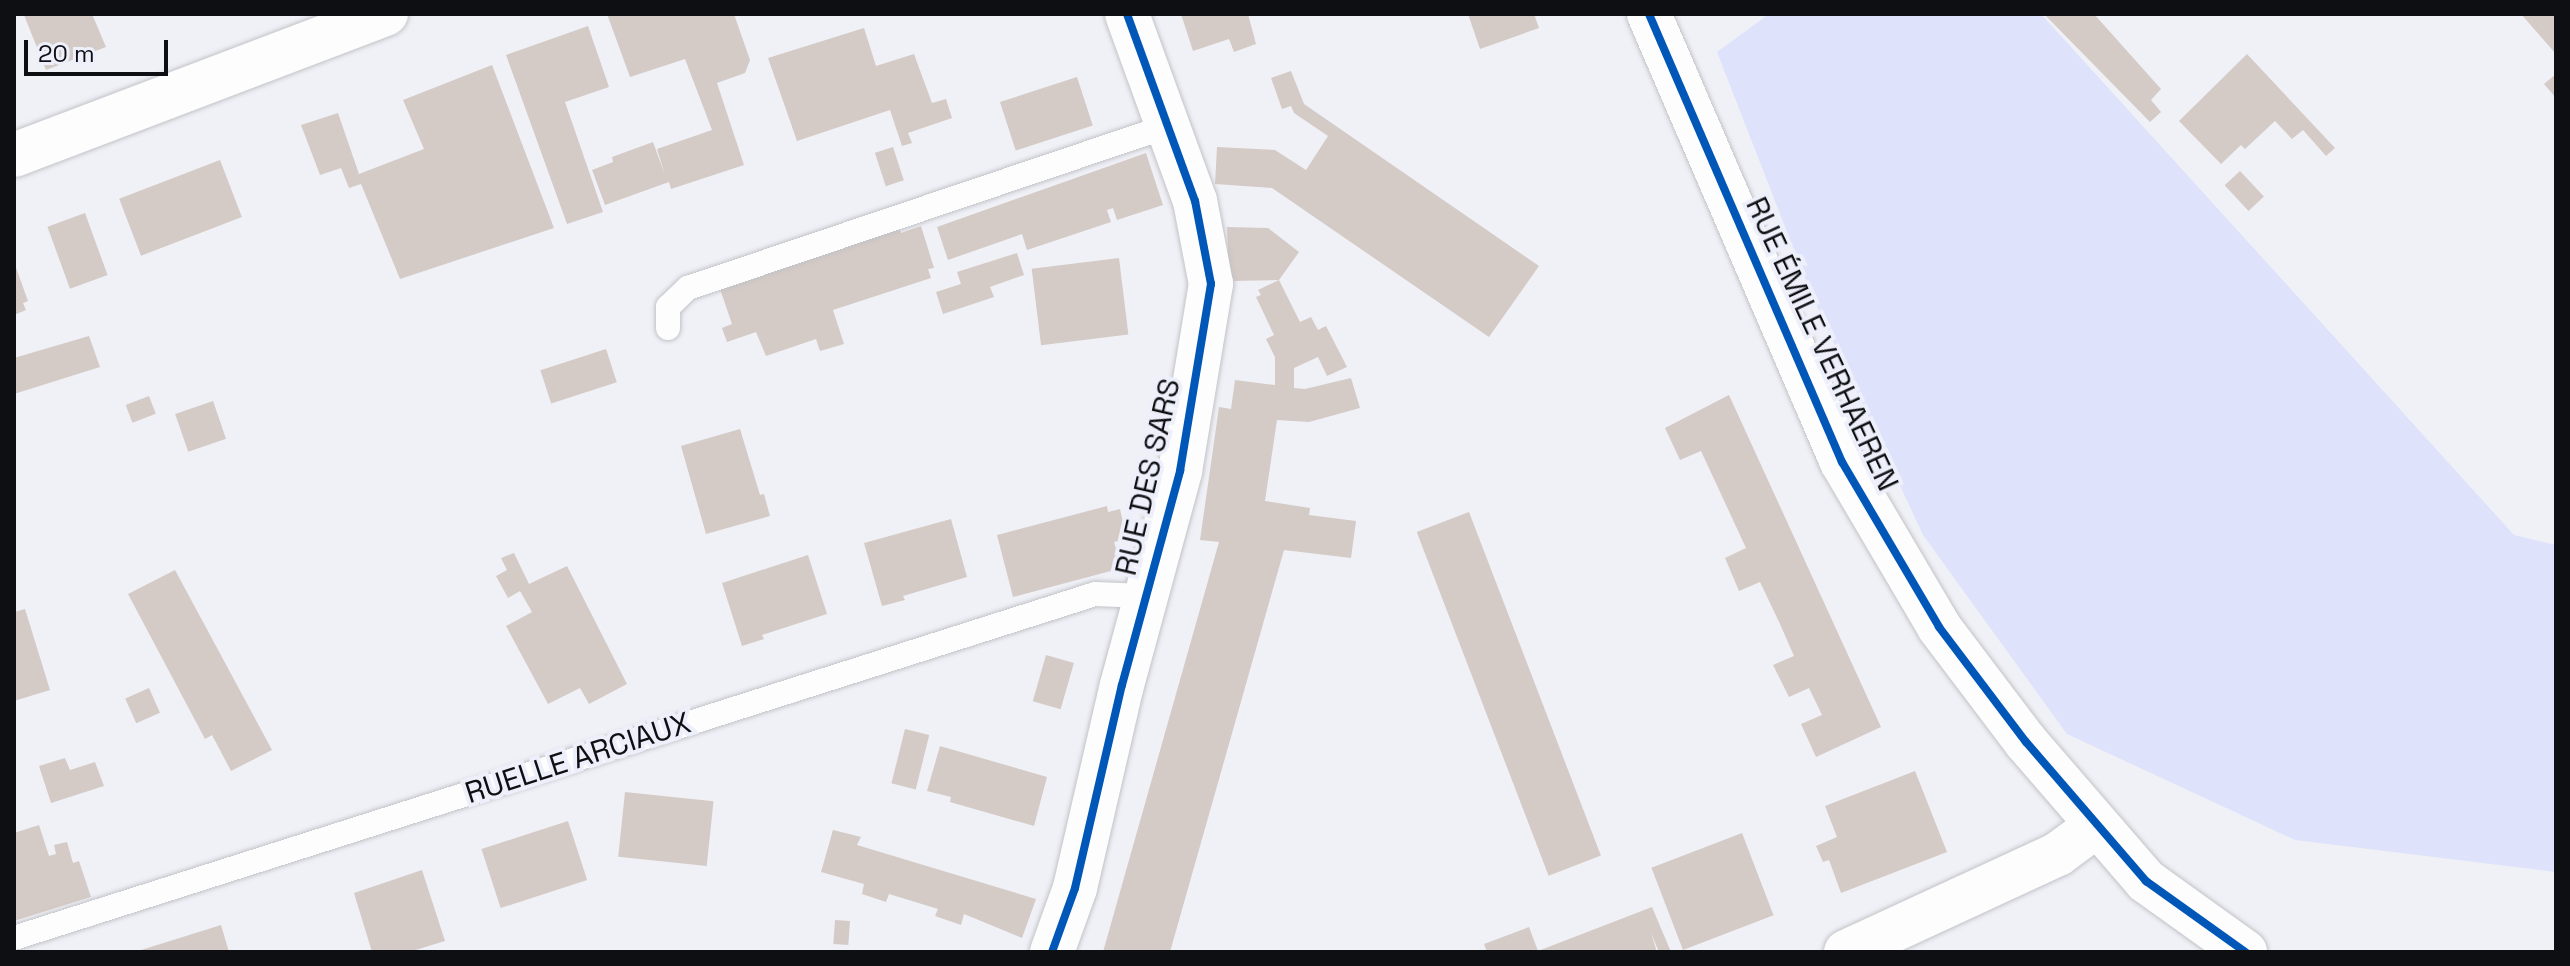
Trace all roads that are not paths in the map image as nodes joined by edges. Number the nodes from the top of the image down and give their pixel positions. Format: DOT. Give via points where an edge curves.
graph roads {
  1 [pos="386,14"];
  2 [pos="1127,14"];
  3 [pos="1649,14"];
  4 [pos="1168,126"];
  5 [pos="14,155"];
  6 [pos="668,328"];
  7 [pos="1145,596"];
  8 [pos="2096,826"];
  9 [pos="14,938"];
  10 [pos="1850,951"];
  11 [pos="1052,952"];
  12 [pos="2245,952"];
  1 -- 5 [label="street"];
  2 -- 4 [label="street, RUE DES SARS"];
  3 -- 8 [label="street, RUE ÉMILE VERHAEREN" via="1842,462 1939,627"];
  4 -- 6 [label="lane" via="688,288 668,307"];
  4 -- 7 [label="street, RUE DES SARS" via="1195,201 1211,284 1180,471"];
  7 -- 9 [label="lane, RUELLE ARCIAUX" via="1095,594"];
  7 -- 11 [label="street, RUE DES SARS" via="1075,888"];
  8 -- 10 [label="street" via="2058,854"];
  8 -- 12 [label="street, RUE ÉMILE VERHAEREN" via="2146,881"];
}
